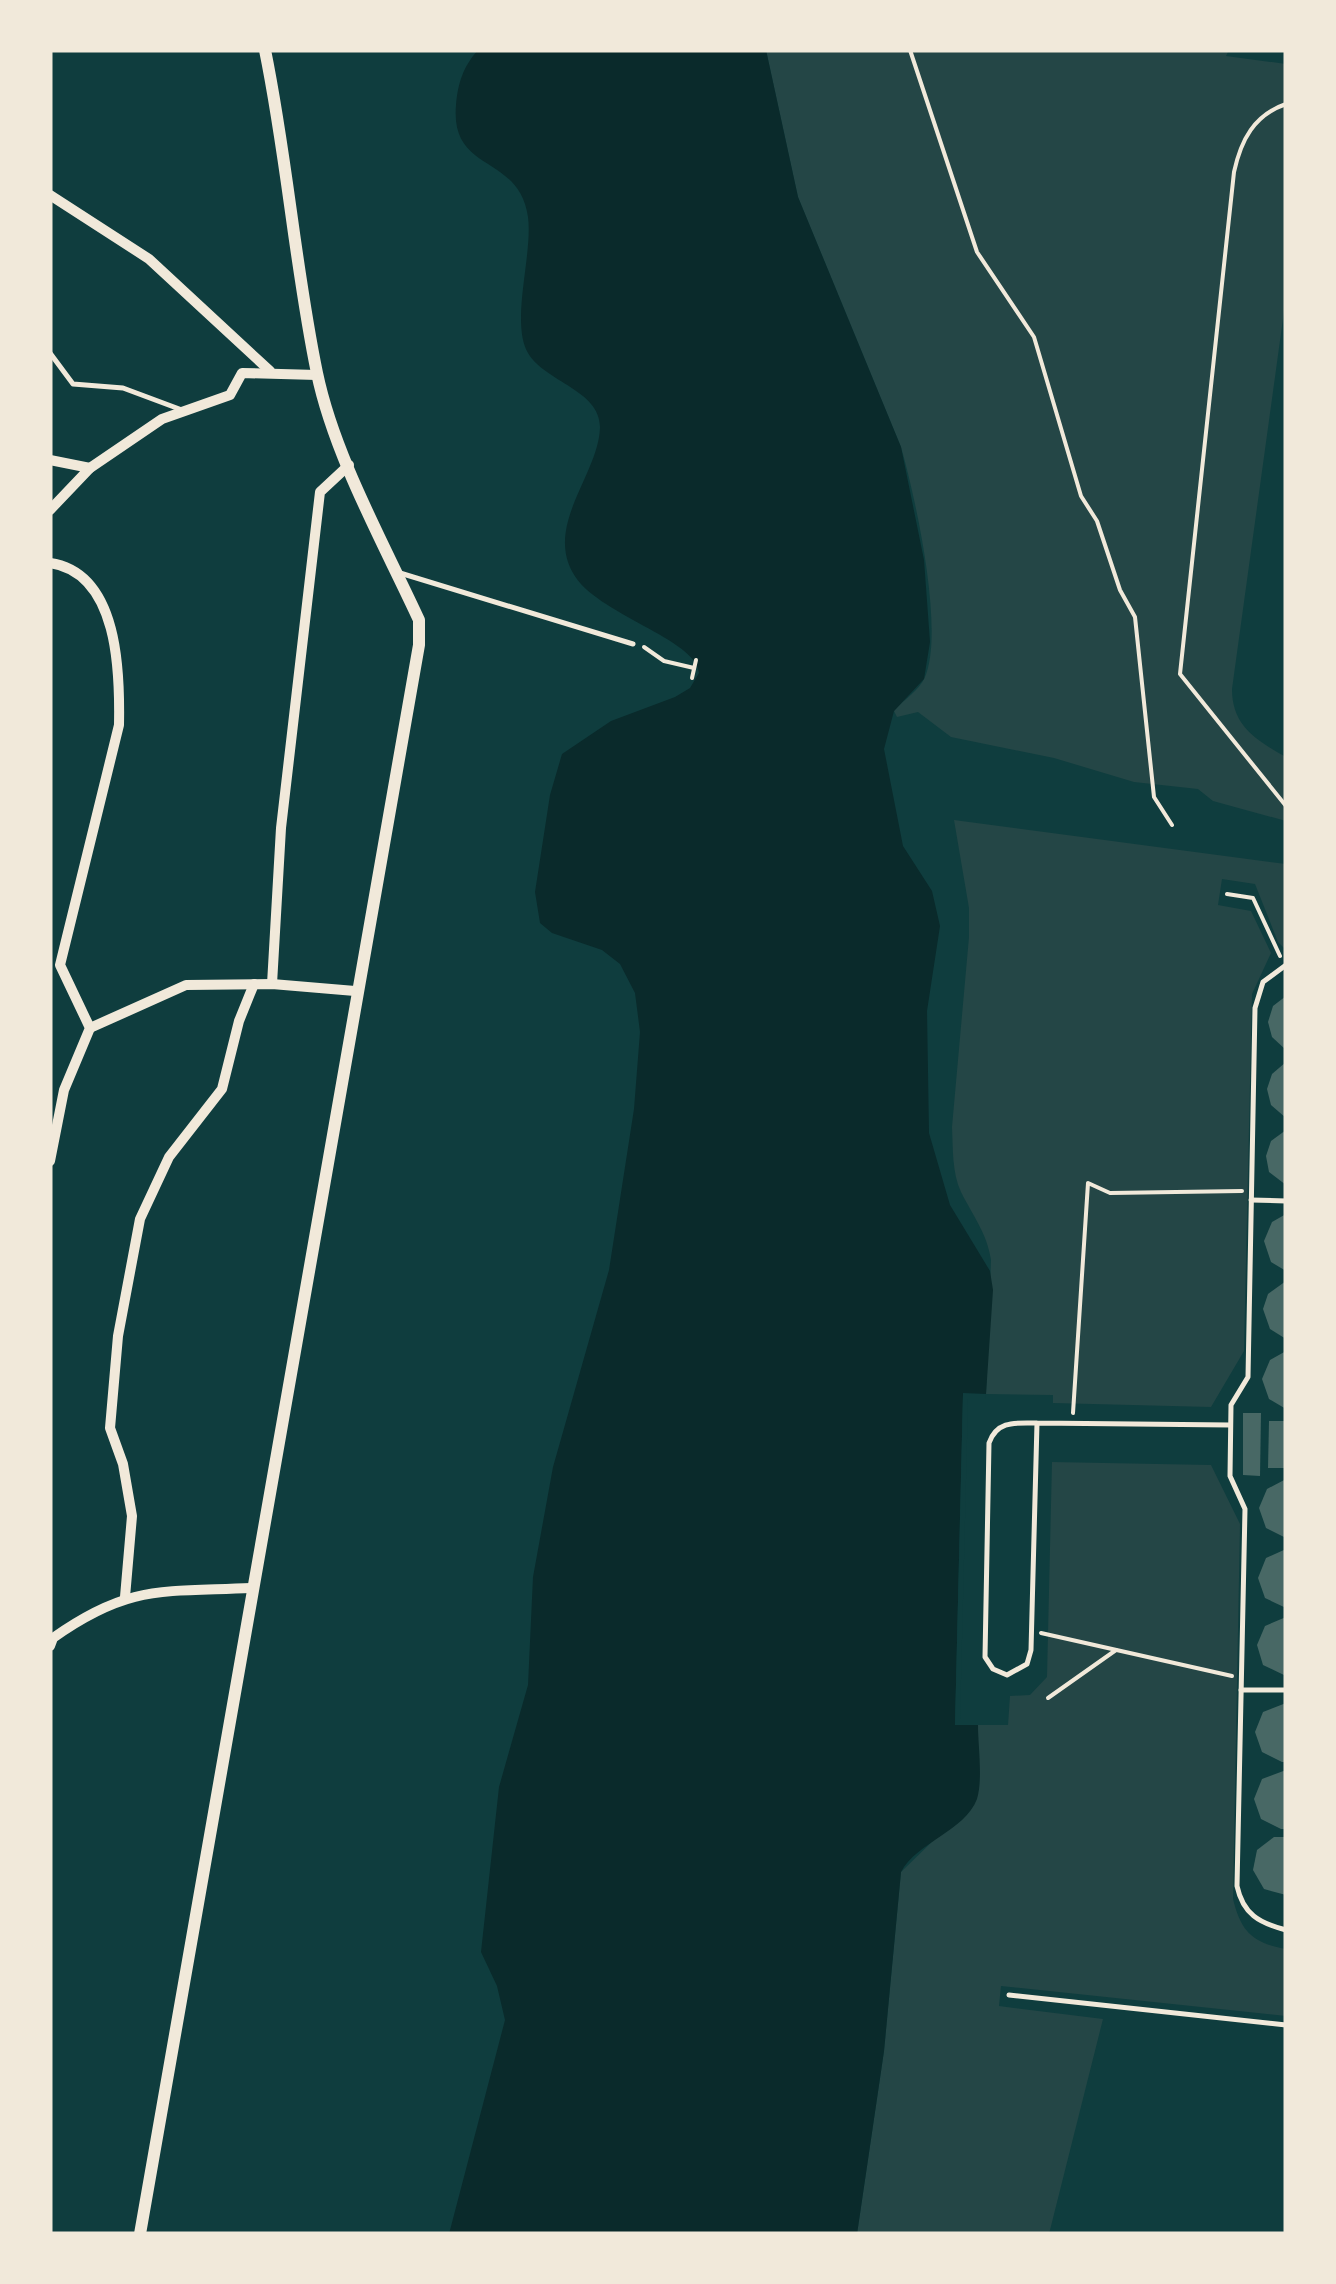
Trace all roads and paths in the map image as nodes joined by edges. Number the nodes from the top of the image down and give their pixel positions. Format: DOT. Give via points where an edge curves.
graph roads {
  1 [pos="265,50"];
  2 [pos="910,50"];
  3 [pos="1286,104"];
  4 [pos="50,195"];
  5 [pos="50,353"];
  6 [pos="270,372"];
  7 [pos="317,375"];
  8 [pos="183,410"];
  9 [pos="50,460"];
  10 [pos="350,464"];
  11 [pos="90,468"];
  12 [pos="50,510"];
  13 [pos="50,563"];
  14 [pos="397,572"];
  15 [pos="633,644"];
  16 [pos="696,660"];
  17 [pos="694,668"];
  18 [pos="692,678"];
  19 [pos="1286,806"];
  20 [pos="1172,826"];
  21 [pos="1228,894"];
  22 [pos="1285,965"];
  23 [pos="254,984"];
  24 [pos="272,984"];
  25 [pos="356,991"];
  26 [pos="90,1028"];
  27 [pos="50,1162"];
  28 [pos="1252,1191"];
  29 [pos="1251,1200"];
  30 [pos="1286,1201"];
  31 [pos="1037,1423"];
  32 [pos="1072,1424"];
  33 [pos="1230,1425"];
  34 [pos="252,1588"];
  35 [pos="125,1597"];
  36 [pos="1031,1630"];
  37 [pos="50,1646"];
  38 [pos="1116,1650"];
  39 [pos="1242,1678"];
  40 [pos="1241,1690"];
  41 [pos="1286,1690"];
  42 [pos="1048,1698"];
  43 [pos="1286,1930"];
  44 [pos="1009,1995"];
  45 [pos="1286,2025"];
  46 [pos="140,2234"];
  1 -- 7 [label="street"];
  2 -- 20 [label="path" via="977,252 1034,337 1082,496 1135,617 1154,797"];
  3 -- 19 [label="path" via="1253,127 1234,172 1180,674"];
  4 -- 6 [label="street" via="150,259"];
  5 -- 8 [label="lane" via="74,384 123,388"];
  6 -- 7 [label="street"];
  6 -- 8 [label="street" via="242,373 230,395"];
  7 -- 10 [label="street"];
  8 -- 11 [label="street"];
  9 -- 11 [label="street"];
  10 -- 14 [label="street"];
  10 -- 24 [label="street" via="320,492 281,828"];
  11 -- 12 [label="street"];
  13 -- 26 [label="street" via="78,574 100,598 120,687 120,725 60,965"];
  14 -- 15 [label="lane"];
  14 -- 25 [label="street" via="419,620 418,646"];
  15 -- 17 [label="path"];
  16 -- 17 [label="path"];
  17 -- 18 [label="path"];
  21 -- 22 [label="path" via="1252,898"];
  22 -- 28 [label="lane" via="1257,994"];
  23 -- 24 [label="street"];
  23 -- 26 [label="street" via="186,985"];
  23 -- 35 [label="street" via="222,1089 169,1157 140,1219 118,1336 110,1428 132,1516"];
  24 -- 25 [label="street"];
  25 -- 34 [label="street"];
  26 -- 27 [label="street" via="64,1090"];
  28 -- 29 [label="lane"];
  28 -- 32 [label="path" via="1110,1193 1088,1183"];
  29 -- 30 [label="lane"];
  29 -- 33 [label="lane" via="1248,1377 1230,1405"];
  31 -- 32 [label="lane"];
  31 -- 36 [label="lane"];
  31 -- 36 [label="lane" via="1002,1425 989,1443 984,1649 992,1669 1006,1675 1021,1670 1030,1657"];
  32 -- 33 [label="lane"];
  33 -- 39 [label="lane" via="1230,1476 1245,1509"];
  34 -- 35 [label="street"];
  34 -- 46 [label="street"];
  35 -- 37 [label="street" via="95,1608"];
  36 -- 38 [label="path"];
  38 -- 39 [label="path"];
  38 -- 42 [label="path"];
  39 -- 40 [label="lane"];
  40 -- 41 [label="lane"];
  40 -- 43 [label="lane" via="1238,1886 1247,1911"];
  44 -- 45 [label="lane"];
}
